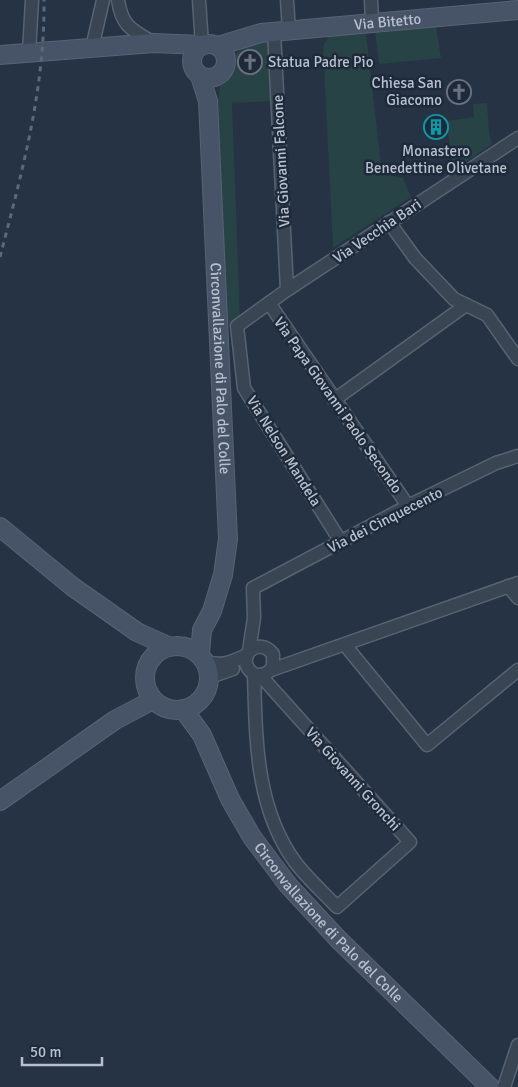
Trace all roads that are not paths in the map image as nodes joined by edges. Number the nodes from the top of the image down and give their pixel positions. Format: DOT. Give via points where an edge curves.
graph roads {
  1 [pos="32,0"];
  2 [pos="103,0"];
  3 [pos="118,0"];
  4 [pos="199,0"];
  5 [pos="287,0"];
  6 [pos="371,0"];
  7 [pos="515,7"];
  8 [pos="372,22"];
  9 [pos="275,32"];
  10 [pos="154,43"];
  11 [pos="92,48"];
  12 [pos="215,50"];
  13 [pos="29,52"];
  14 [pos="0,55"];
  15 [pos="203,72"];
  16 [pos="518,138"];
  17 [pos="389,222"];
  18 [pos="287,290"];
  19 [pos="268,304"];
  20 [pos="466,305"];
  21 [pos="237,326"];
  22 [pos="518,359"];
  23 [pos="334,400"];
  24 [pos="518,456"];
  25 [pos="408,506"];
  26 [pos="0,528"];
  27 [pos="341,542"];
  28 [pos="513,585"];
  29 [pos="518,598"];
  30 [pos="254,618"];
  31 [pos="202,630"];
  32 [pos="137,632"];
  33 [pos="345,645"];
  34 [pos="174,646"];
  35 [pos="270,651"];
  36 [pos="248,653"];
  37 [pos="202,657"];
  38 [pos="150,659"];
  39 [pos="296,660"];
  40 [pos="518,670"];
  41 [pos="258,672"];
  42 [pos="210,676"];
  43 [pos="149,692"];
  44 [pos="201,700"];
  45 [pos="183,709"];
  46 [pos="202,735"];
  47 [pos="0,800"];
  48 [pos="518,1045"];
  49 [pos="490,1087"];
  50 [pos="504,1087"];
  1 -- 13 [label="street"];
  2 -- 11 [label="street"];
  3 -- 10 [label="street" via="120,13 130,29"];
  4 -- 12 [label="street"];
  5 -- 9 [label="street, Via Giovanni Falcone"];
  6 -- 8 [label="street"];
  7 -- 8 [label="street, Via Bitetto"];
  8 -- 9 [label="street, Via Bitetto"];
  9 -- 12 [label="street"];
  9 -- 18 [label="street, Via Giovanni Falcone"];
  10 -- 11 [label="street"];
  10 -- 12 [label="street"];
  10 -- 15 [label="street"];
  11 -- 13 [label="street"];
  12 -- 15 [label="street" via="194,53"];
  12 -- 15 [label="street" via="226,66 223,72"];
  13 -- 14 [label="street"];
  15 -- 31 [label="street, Circonvallazione di Palo del Colle" via="208,101 228,539 222,575 212,610"];
  16 -- 17 [label="street, Via Vecchia Bari"];
  17 -- 18 [label="street, Via Vecchia Bari"];
  17 -- 20 [label="street" via="415,258 454,299"];
  18 -- 19 [label="street, Via Vecchia Bari"];
  19 -- 21 [label="street, Via Vecchia Bari"];
  19 -- 23 [label="street, Via Papa Giovanni Paolo Secondo"];
  20 -- 22 [label="street" via="487,315"];
  20 -- 23 [label="street"];
  21 -- 27 [label="street, Via Nelson Mandela" via="244,388"];
  23 -- 25 [label="street, Via Papa Giovanni Paolo Secondo"];
  24 -- 25 [label="street, Via dei Cinquecento" via="496,463"];
  25 -- 27 [label="street, Via dei Cinquecento"];
  26 -- 32 [label="street" via="73,587"];
  27 -- 30 [label="street, Via dei Cinquecento" via="253,588"];
  28 -- 29 [label="street"];
  28 -- 33 [label="street"];
  30 -- 35 [label="street"];
  30 -- 36 [label="street, Via Giovanni Gronchi"];
  31 -- 34 [label="street"];
  31 -- 37 [label="street"];
  32 -- 34 [label="street"];
  32 -- 38 [label="street"];
  33 -- 39 [label="street"];
  33 -- 40 [label="street" via="427,745"];
  34 -- 37 [label="street" via="187,647"];
  34 -- 38 [label="street" via="158,651"];
  35 -- 36 [label="street" via="257,646"];
  35 -- 39 [label="street" via="286,660"];
  35 -- 41 [label="street, Via Giovanni Gronchi" via="274,662"];
  36 -- 37 [label="street" via="224,664 212,664"];
  36 -- 41 [label="street, Via Giovanni Gronchi" via="246,665"];
  37 -- 42 [label="street"];
  38 -- 43 [label="street" via="146,667"];
  39 -- 41 [label="street"];
  41 -- 41 [label="street, Via Giovanni Gronchi" via="257,755 270,813 295,861 337,907 410,842"];
  41 -- 42 [label="street" via="230,669"];
  42 -- 44 [label="street"];
  43 -- 45 [label="street" via="167,708"];
  43 -- 47 [label="street" via="115,720"];
  44 -- 45 [label="street"];
  44 -- 46 [label="street"];
  45 -- 46 [label="street"];
  46 -- 49 [label="street, Circonvallazione di Palo del Colle" via="230,800 252,837 288,885 338,939"];
  48 -- 50 [label="street"];
}
